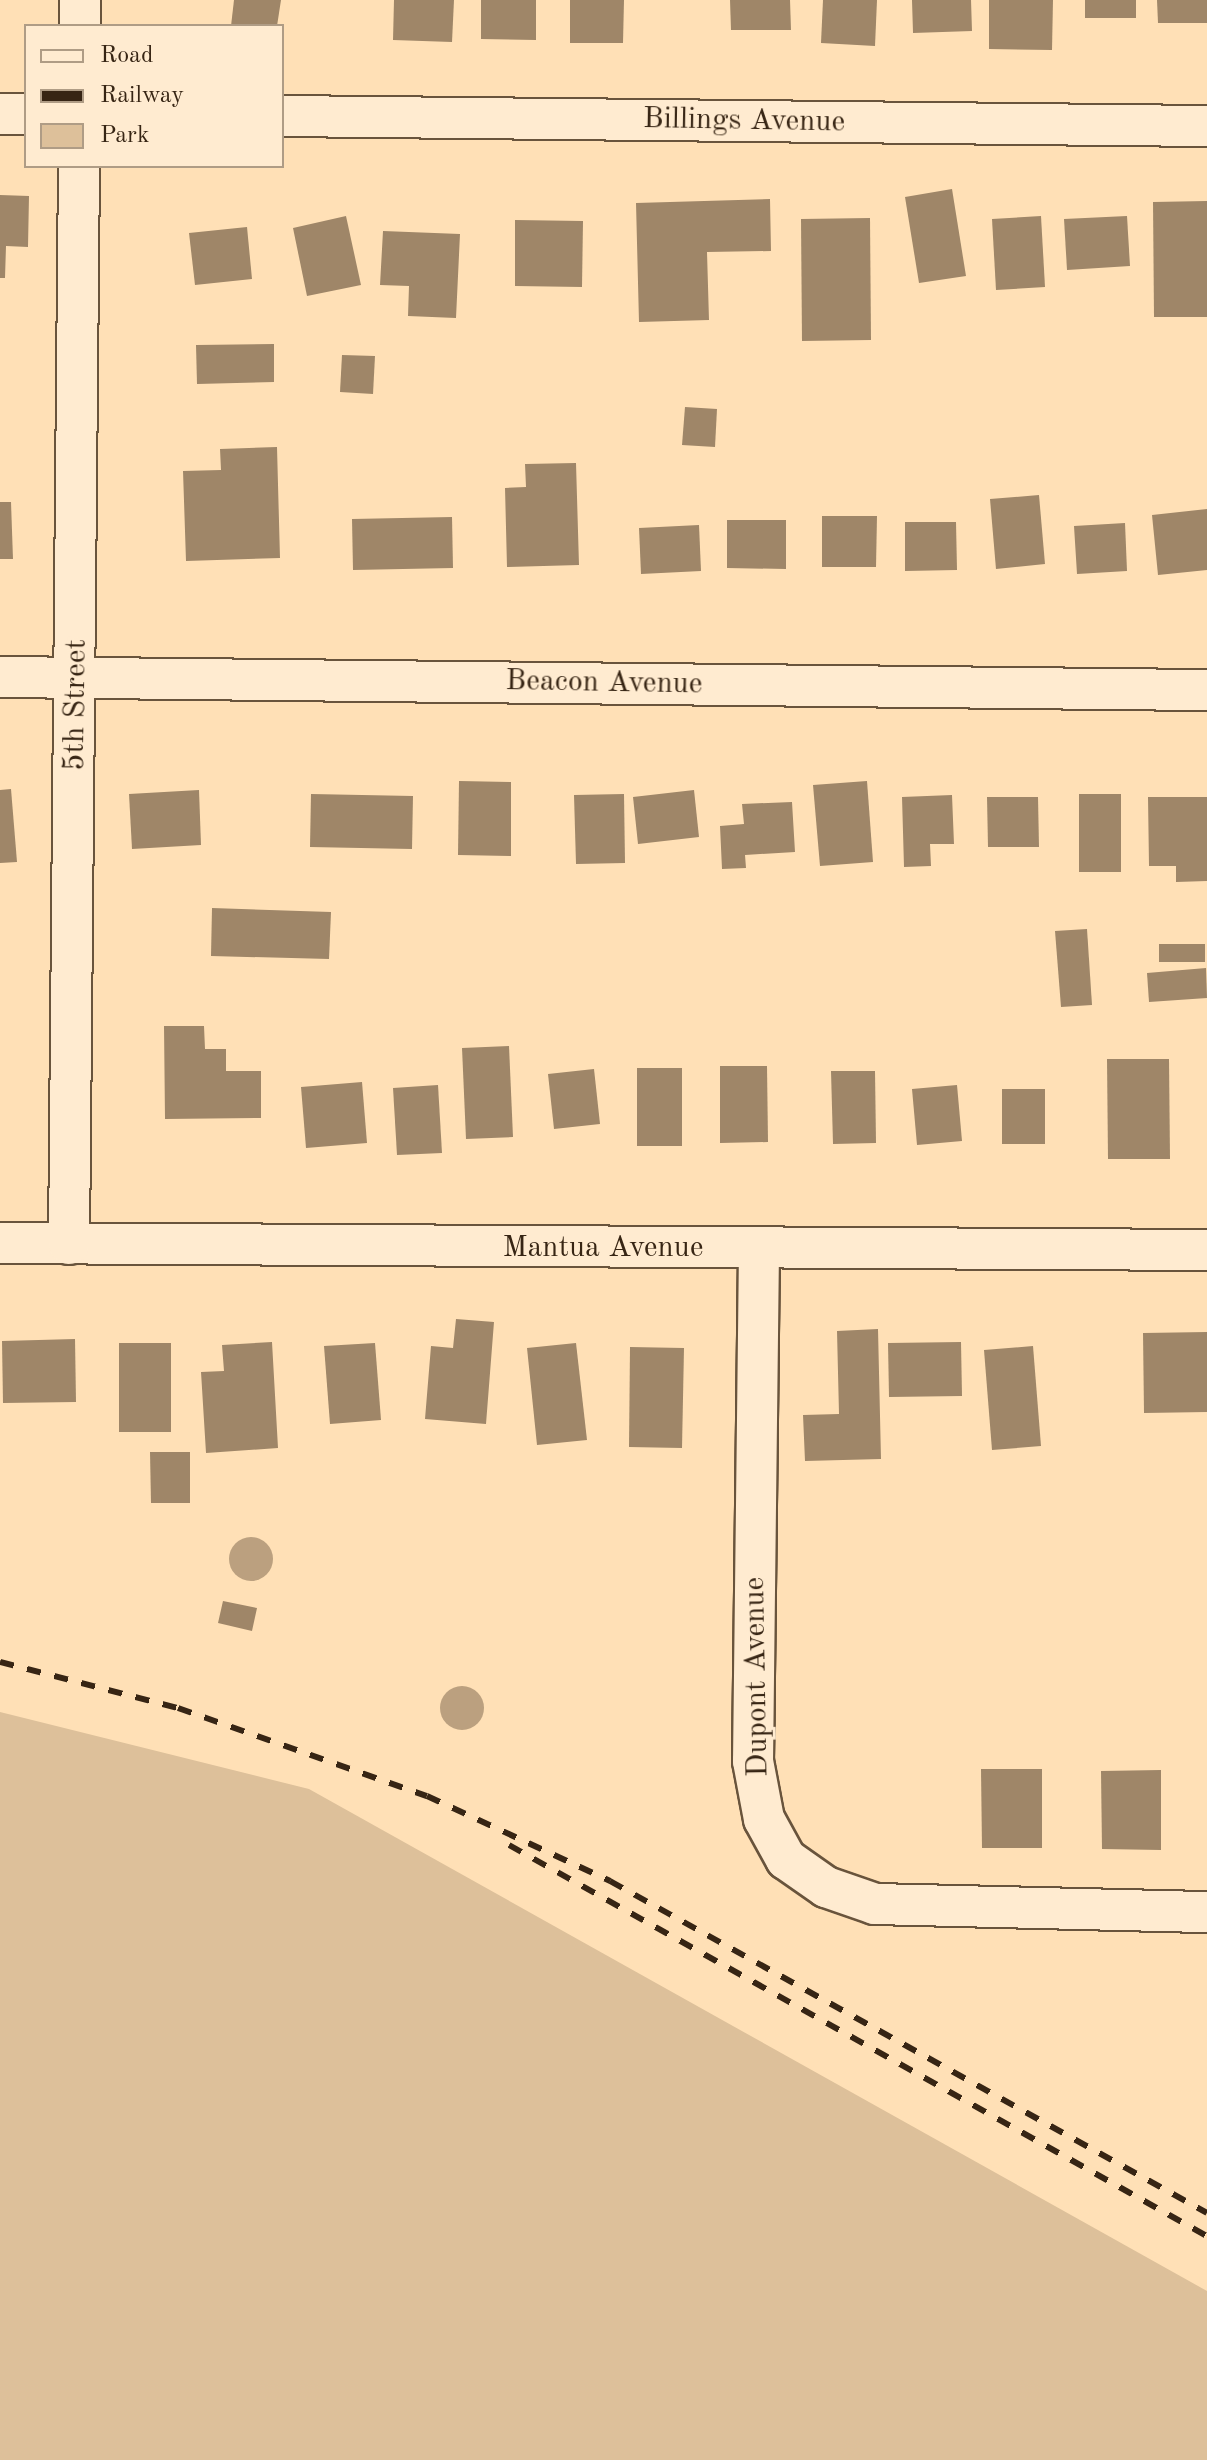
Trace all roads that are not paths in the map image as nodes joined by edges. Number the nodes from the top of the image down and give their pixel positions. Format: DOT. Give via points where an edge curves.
graph roads {
  1 [pos="80,0"];
  2 [pos="80,24"];
  3 [pos="0,114"];
  4 [pos="24,114"];
  5 [pos="284,116"];
  6 [pos="1207,126"];
  7 [pos="79,168"];
  8 [pos="0,677"];
  9 [pos="77,677"];
  10 [pos="1207,690"];
  11 [pos="0,1243"];
  12 [pos="69,1244"];
  13 [pos="759,1249"];
  14 [pos="1207,1250"];
  15 [pos="1207,1912"];
  1 -- 2 [label="street"];
  3 -- 4 [label="street"];
  5 -- 6 [label="street, Billings Avenue"];
  7 -- 9 [label="street, 5th Street"];
  8 -- 9 [label="street, Beacon Avenue"];
  9 -- 10 [label="street, Beacon Avenue"];
  9 -- 12 [label="street, 5th Street"];
  11 -- 12 [label="street, Mantua Avenue"];
  12 -- 13 [label="street, Mantua Avenue"];
  13 -- 14 [label="street, Mantua Avenue"];
  13 -- 15 [label="street, Dupont Avenue" via="753,1761 764,1819 786,1859 826,1887 875,1904"];
}
